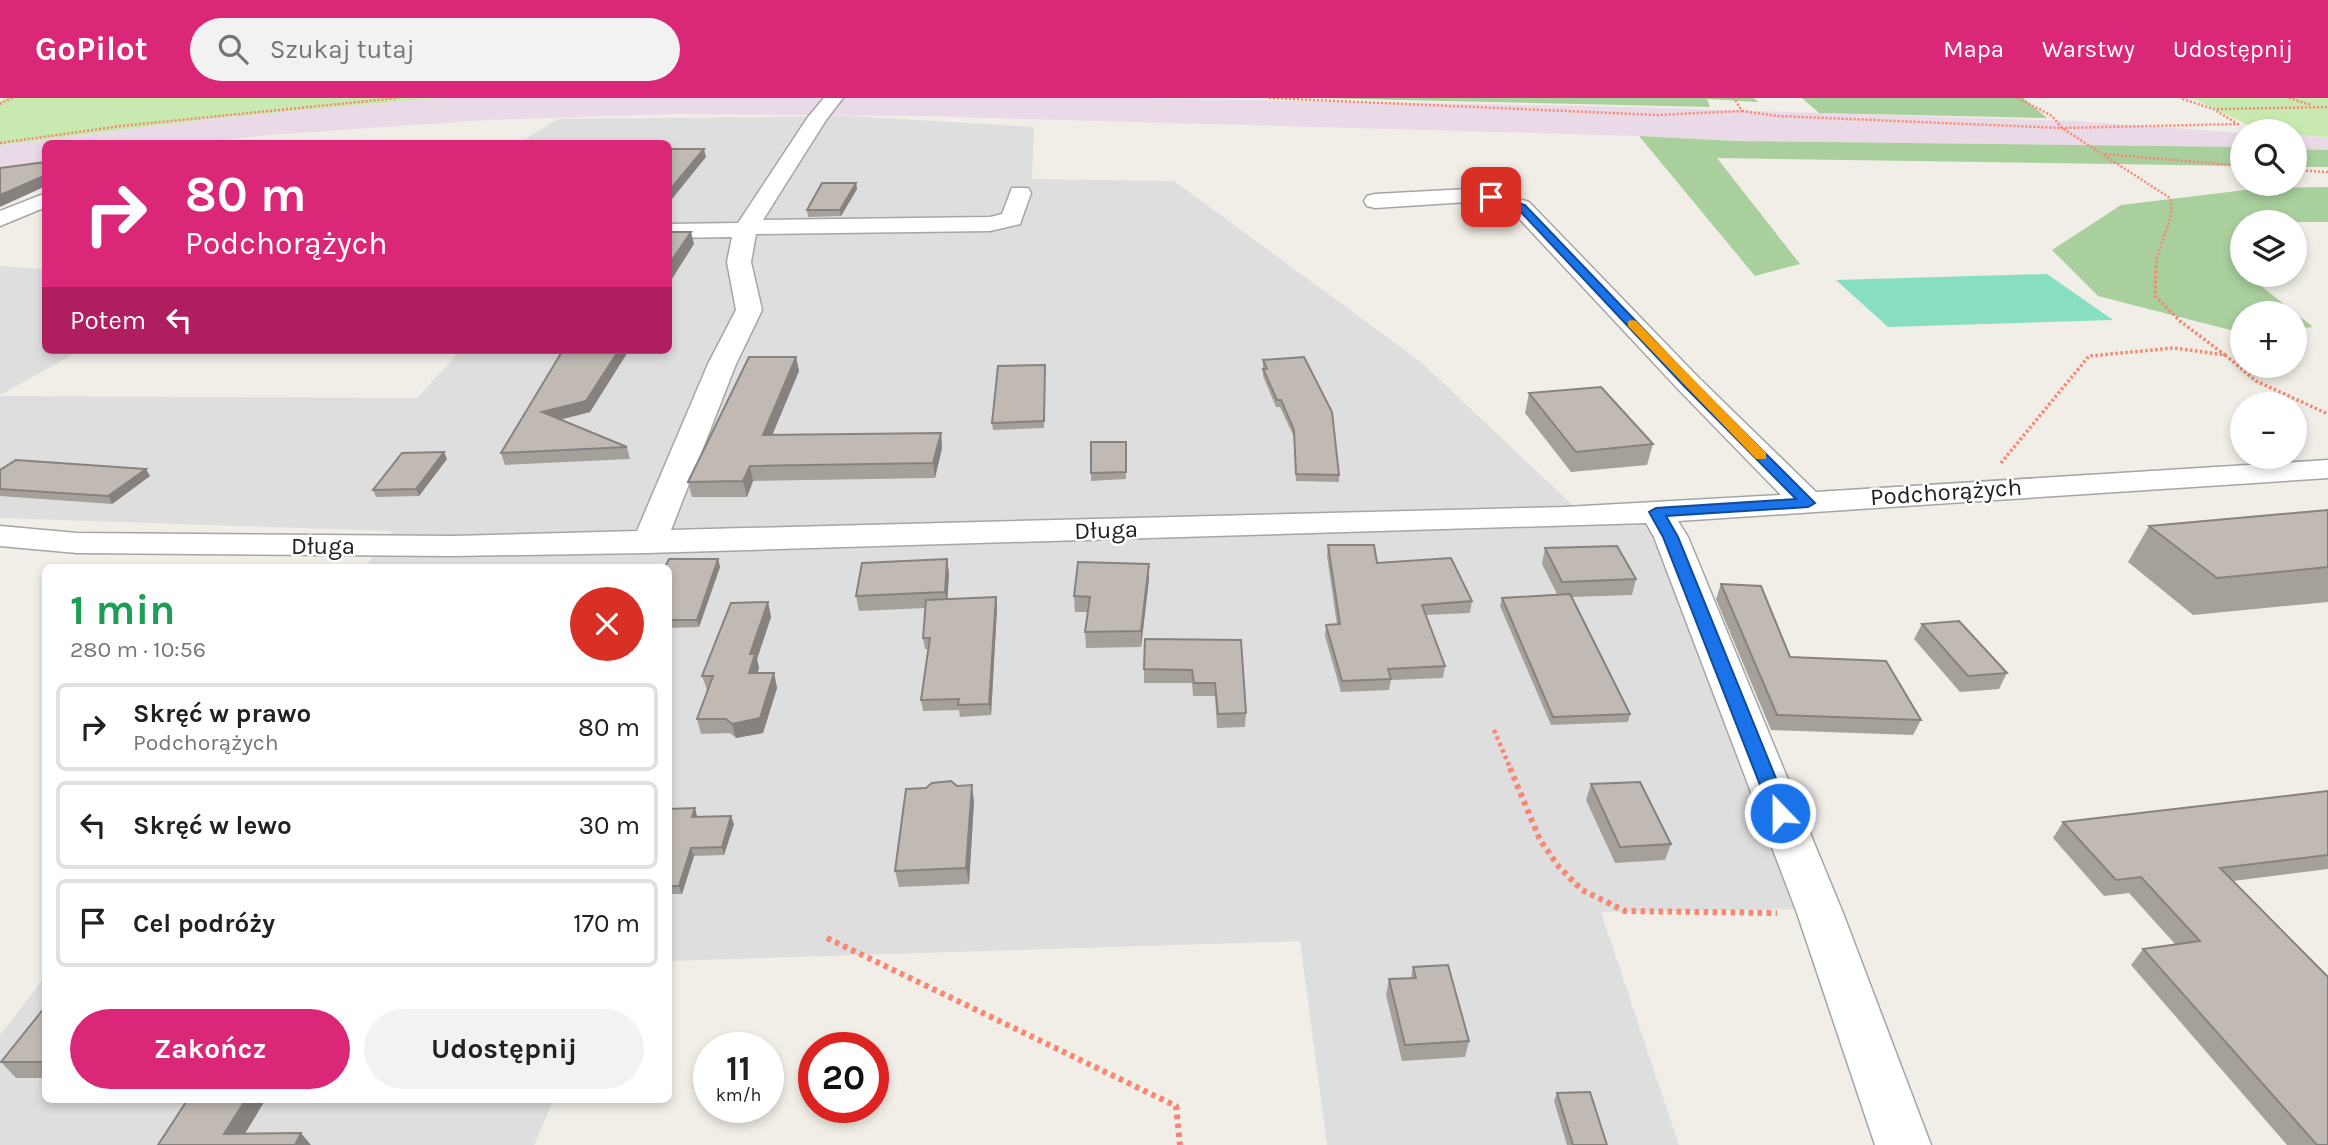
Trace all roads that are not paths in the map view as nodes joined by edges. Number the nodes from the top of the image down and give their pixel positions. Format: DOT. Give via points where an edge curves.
graph roads {
  1 [pos="826,108"];
  2 [pos="1020,193"];
  3 [pos="42,201"];
  4 [pos="1375,201"];
  5 [pos="0,219"];
  6 [pos="746,229"];
  7 [pos="672,231"];
  8 [pos="2328,469"];
  9 [pos="1808,503"];
  10 [pos="1656,512"];
  11 [pos="1565,517"];
  12 [pos="0,536"];
  13 [pos="647,542"];
  14 [pos="77,543"];
  15 [pos="530,556"];
  16 [pos="0,561"];
  17 [pos="1903,1145"];
  1 -- 6 [label="street"];
  2 -- 6 [label="street" via="1012,219 990,224"];
  3 -- 5 [label="street"];
  4 -- 9 [label="street" via="1471,195 1521,207"];
  6 -- 7 [label="street"];
  6 -- 13 [label="street" via="739,262 749,310"];
  8 -- 9 [label="street, Podchorążych"];
  9 -- 10 [label="street, Podchorążych"];
  10 -- 11 [label="street, Podchorążych"];
  10 -- 17 [label="street" via="1671,537 1820,914"];
  11 -- 13 [label="street, Długa"];
  12 -- 14 [label="street, Długa"];
  13 -- 15 [label="street, Długa"];
  14 -- 15 [label="street, Długa"];
  14 -- 16 [label="street"];
}
